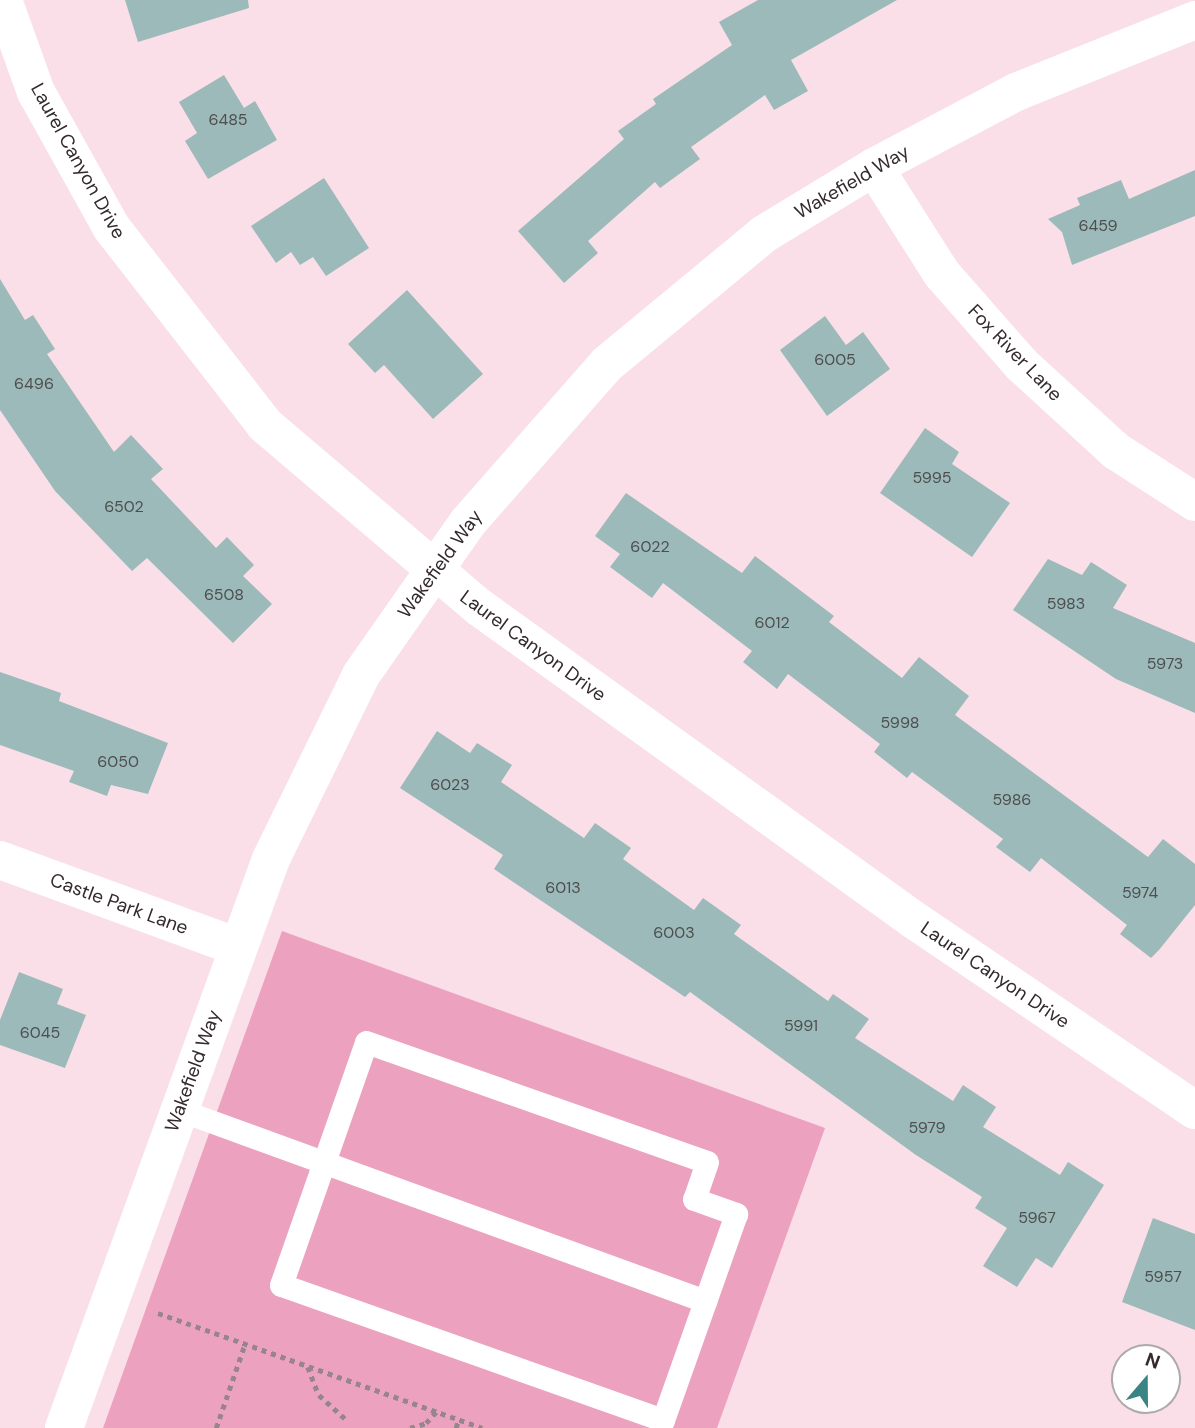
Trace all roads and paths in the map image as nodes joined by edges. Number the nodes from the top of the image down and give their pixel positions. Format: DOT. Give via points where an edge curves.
graph roads {
  1 [pos="3,0"];
  2 [pos="1195,20"];
  3 [pos="874,167"];
  4 [pos="1195,502"];
  5 [pos="432,571"];
  6 [pos="0,860"];
  7 [pos="238,947"];
  8 [pos="180,1110"];
  9 [pos="1195,1110"];
  10 [pos="324,1163"];
  11 [pos="705,1301"];
  12 [pos="158,1314"];
  13 [pos="245,1344"];
  14 [pos="308,1367"];
  15 [pos="436,1412"];
  16 [pos="458,1420"];
  17 [pos="348,1421"];
  18 [pos="668,1424"];
  19 [pos="64,1428"];
  20 [pos="216,1428"];
  21 [pos="410,1428"];
  22 [pos="456,1428"];
  23 [pos="482,1428"];
  1 -- 5 [label="street, Laurel Canyon Drive" via="36,92 111,227 265,425"];
  2 -- 3 [label="street, Wakefield Way" via="1016,92"];
  3 -- 4 [label="street, Fox River Lane" via="942,274 1022,365 1116,451"];
  3 -- 5 [label="street, Wakefield Way" via="764,234 607,364"];
  5 -- 7 [label="street, Wakefield Way" via="361,675 331,731 271,859"];
  5 -- 9 [label="street, Laurel Canyon Drive" via="914,920"];
  6 -- 7 [label="street, Castle Park Lane"];
  7 -- 8 [label="street, Wakefield Way"];
  8 -- 10 [label="lane"];
  8 -- 19 [label="street, Wakefield Way"];
  10 -- 11 [label="lane"];
  10 -- 11 [label="lane" via="366,1042 707,1162 694,1199 736,1214"];
  10 -- 18 [label="lane" via="281,1285"];
  11 -- 18 [label="lane"];
  12 -- 13 [label="path"];
  13 -- 14 [label="path"];
  13 -- 20 [label="path"];
  14 -- 15 [label="path"];
  14 -- 17 [label="path" via="319,1395"];
  15 -- 16 [label="path"];
  15 -- 21 [label="path" via="426,1423"];
  16 -- 22 [label="path"];
  16 -- 23 [label="path"];
}
